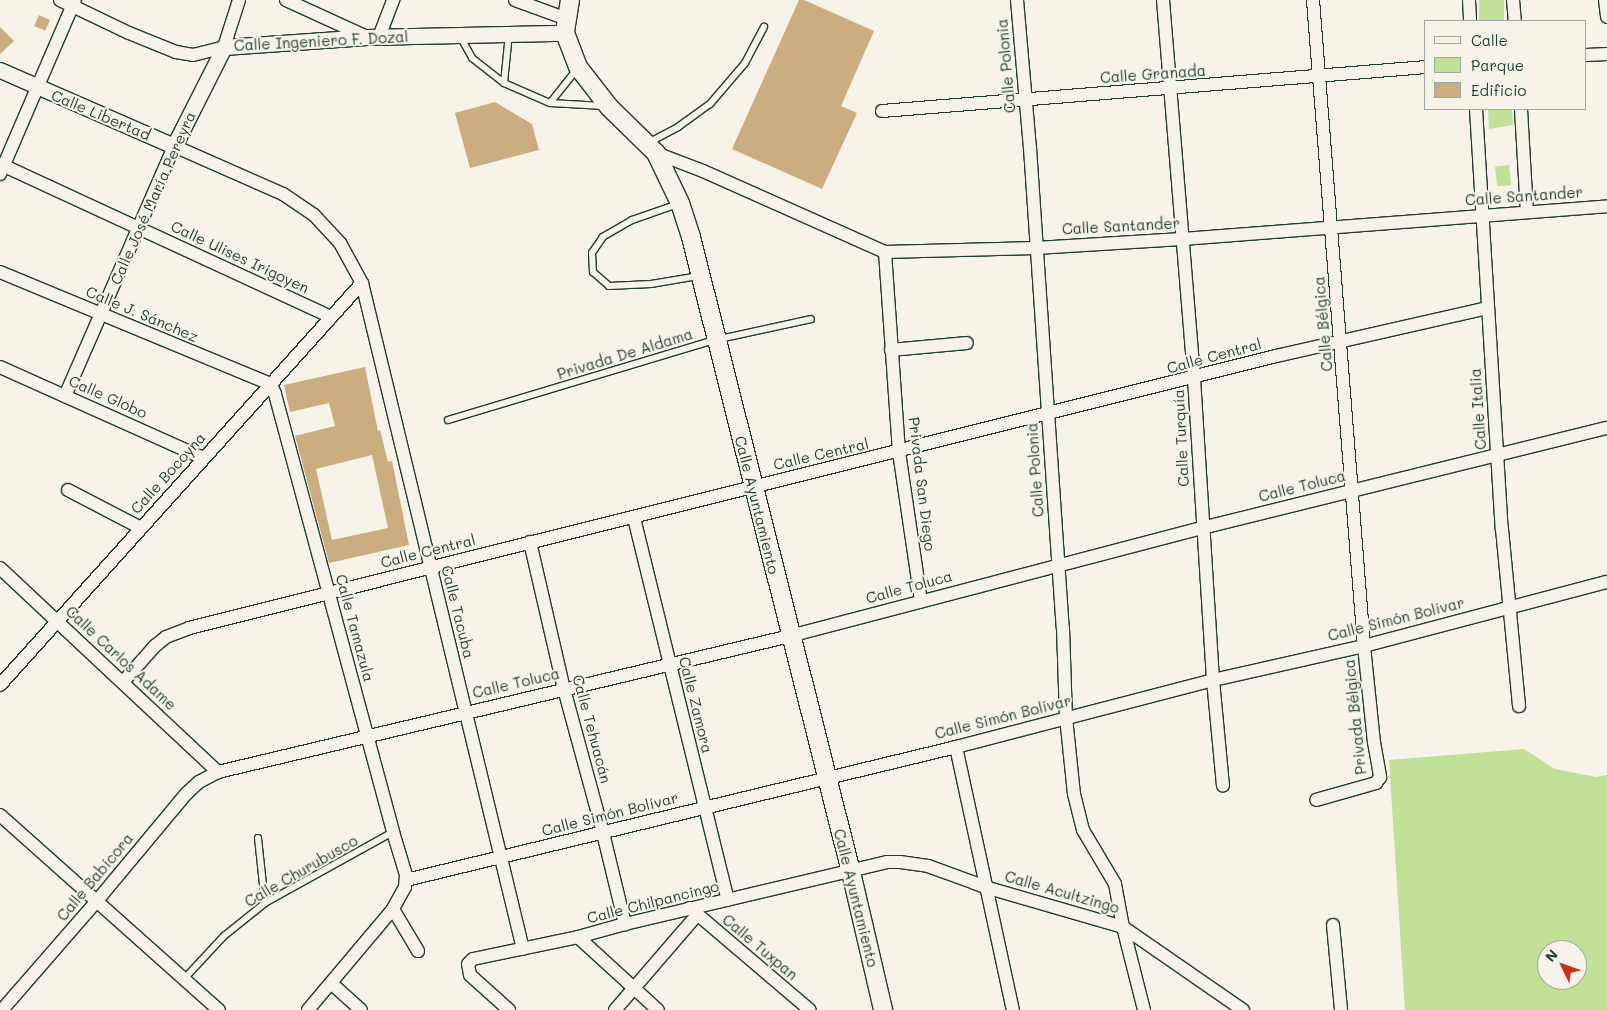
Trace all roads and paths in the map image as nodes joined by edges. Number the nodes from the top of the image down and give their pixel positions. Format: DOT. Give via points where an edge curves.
graph roads {
  1 [pos="60,0"];
  2 [pos="239,0"];
  3 [pos="286,0"];
  4 [pos="393,0"];
  5 [pos="515,0"];
  6 [pos="570,0"];
  7 [pos="1017,0"];
  8 [pos="1163,0"];
  9 [pos="1314,0"];
  10 [pos="1469,0"];
  11 [pos="1513,0"];
  12 [pos="1605,0"];
  13 [pos="74,3"];
  14 [pos="1607,17"];
  15 [pos="1470,20"];
  16 [pos="1515,20"];
  17 [pos="566,26"];
  18 [pos="764,27"];
  19 [pos="509,34"];
  20 [pos="459,35"];
  21 [pos="373,37"];
  22 [pos="224,47"];
  23 [pos="1607,54"];
  24 [pos="1587,55"];
  25 [pos="578,67"];
  26 [pos="1424,68"];
  27 [pos="0,70"];
  28 [pos="1321,76"];
  29 [pos="504,83"];
  30 [pos="37,87"];
  31 [pos="1171,89"];
  32 [pos="1024,100"];
  33 [pos="550,103"];
  34 [pos="609,106"];
  35 [pos="1476,110"];
  36 [pos="1522,110"];
  37 [pos="882,111"];
  38 [pos="174,146"];
  39 [pos="651,148"];
  40 [pos="1,168"];
  41 [pos="680,203"];
  42 [pos="1607,206"];
  43 [pos="1527,212"];
  44 [pos="1484,216"];
  45 [pos="1332,226"];
  46 [pos="138,227"];
  47 [pos="1182,239"];
  48 [pos="1036,248"];
  49 [pos="885,252"];
  50 [pos="0,272"];
  51 [pos="700,276"];
  52 [pos="362,283"];
  53 [pos="1487,308"];
  54 [pos="101,314"];
  55 [pos="331,316"];
  56 [pos="811,319"];
  57 [pos="715,340"];
  58 [pos="1341,341"];
  59 [pos="967,343"];
  60 [pos="891,350"];
  61 [pos="0,367"];
  62 [pos="1194,378"];
  63 [pos="271,384"];
  64 [pos="65,396"];
  65 [pos="1048,413"];
  66 [pos="448,420"];
  67 [pos="1607,428"];
  68 [pos="899,452"];
  69 [pos="1498,456"];
  70 [pos="203,458"];
  71 [pos="753,487"];
  72 [pos="68,490"];
  73 [pos="1352,490"];
  74 [pos="634,518"];
  75 [pos="141,528"];
  76 [pos="1202,528"];
  77 [pos="530,542"];
  78 [pos="1058,565"];
  79 [pos="430,567"];
  80 [pos="0,568"];
  81 [pos="1607,582"];
  82 [pos="328,593"];
  83 [pos="921,601"];
  84 [pos="1509,607"];
  85 [pos="58,622"];
  86 [pos="790,636"];
  87 [pos="1364,646"];
  88 [pos="668,664"];
  89 [pos="1213,680"];
  90 [pos="123,682"];
  91 [pos="0,686"];
  92 [pos="564,689"];
  93 [pos="1519,706"];
  94 [pos="465,712"];
  95 [pos="1066,718"];
  96 [pos="368,736"];
  97 [pos="956,746"];
  98 [pos="218,772"];
  99 [pos="826,777"];
  100 [pos="1222,786"];
  101 [pos="1316,800"];
  102 [pos="705,808"];
  103 [pos="0,815"];
  104 [pos="392,832"];
  105 [pos="603,832"];
  106 [pos="258,838"];
  107 [pos="501,858"];
  108 [pos="851,872"];
  109 [pos="406,880"];
  110 [pos="988,888"];
  111 [pos="728,900"];
  112 [pos="96,902"];
  113 [pos="266,903"];
  114 [pos="393,908"];
  115 [pos="694,912"];
  116 [pos="625,924"];
  117 [pos="1332,925"];
  118 [pos="1123,927"];
  119 [pos="578,937"];
  120 [pos="523,948"];
  121 [pos="418,951"];
  122 [pos="184,978"];
  123 [pos="331,984"];
  124 [pos="634,989"];
  125 [pos="2,1010"];
  126 [pos="219,1010"];
  127 [pos="308,1010"];
  128 [pos="361,1010"];
  129 [pos="509,1010"];
  130 [pos="616,1010"];
  131 [pos="658,1010"];
  132 [pos="810,1010"];
  133 [pos="883,1010"];
  134 [pos="1013,1010"];
  135 [pos="1144,1010"];
  136 [pos="1242,1010"];
  137 [pos="1341,1010"];
  1 -- 13 [label="street, Calle Ingeniero F. Dozal"];
  2 -- 22 [label="street, Calle José María Pereyra"];
  3 -- 21 [label="street"];
  4 -- 21 [label="street"];
  5 -- 17 [label="street"];
  6 -- 17 [label="main road"];
  7 -- 32 [label="street, Calle Polonia"];
  8 -- 31 [label="street, Calle Turquía"];
  9 -- 28 [label="street, Calle Bélgica"];
  10 -- 15 [label="street"];
  11 -- 16 [label="street"];
  12 -- 14 [label="street"];
  13 -- 22 [label="street, Calle Ingeniero F. Dozal" via="129,33 176,52 193,55"];
  13 -- 30 [label="street"];
  17 -- 19 [label="street, Calle Ingeniero F. Dozal"];
  17 -- 25 [label="main road, Calle Ayuntamiento"];
  18 -- 39 [label="lane" via="744,63 710,104"];
  19 -- 20 [label="street, Calle Ingeniero F. Dozal"];
  19 -- 29 [label="lane"];
  20 -- 21 [label="street, Calle Ingeniero F. Dozal"];
  20 -- 29 [label="lane" via="472,58"];
  21 -- 22 [label="street, Calle Ingeniero F. Dozal"];
  22 -- 38 [label="street, Calle José María Pereyra"];
  23 -- 24 [label="street"];
  25 -- 33 [label="lane"];
  25 -- 34 [label="main road, Calle Ayuntamiento"];
  26 -- 28 [label="street, Calle Granada"];
  27 -- 30 [label="street, Calle Libertad"];
  28 -- 31 [label="street, Calle Granada"];
  28 -- 45 [label="street, Calle Bélgica"];
  29 -- 33 [label="lane"];
  30 -- 38 [label="street, Calle Libertad"];
  30 -- 40 [label="street"];
  31 -- 32 [label="street, Calle Granada"];
  31 -- 47 [label="street, Calle Turquía"];
  32 -- 37 [label="street, Calle Granada"];
  32 -- 48 [label="street, Calle Polonia"];
  33 -- 34 [label="lane"];
  34 -- 39 [label="main road, Calle Ayuntamiento"];
  35 -- 44 [label="street, Calle Italia"];
  36 -- 43 [label="street"];
  38 -- 46 [label="street, Calle José María Pereyra"];
  38 -- 52 [label="street, Calle Libertad" via="298,203 340,243"];
  39 -- 41 [label="main road, Calle Ayuntamiento"];
  39 -- 49 [label="street, Calle Santander"];
  40 -- 46 [label="street, Calle Ulises Irigoyen"];
  41 -- 51 [label="main road, Calle Ayuntamiento"];
  41 -- 51 [label="lane" via="632,220 603,237 592,254 593,272 609,286 651,284"];
  42 -- 43 [label="street, Calle Santander"];
  43 -- 44 [label="street, Calle Santander"];
  44 -- 45 [label="street, Calle Santander"];
  44 -- 53 [label="street, Calle Italia"];
  45 -- 47 [label="street, Calle Santander"];
  45 -- 58 [label="street, Calle Bélgica"];
  46 -- 54 [label="street, Calle José María Pereyra"];
  46 -- 55 [label="street, Calle Ulises Irigoyen"];
  47 -- 48 [label="street, Calle Santander"];
  47 -- 62 [label="street, Calle Turquía"];
  48 -- 49 [label="street, Calle Santander"];
  48 -- 65 [label="street, Calle Polonia"];
  49 -- 60 [label="street, Privada San Diego"];
  50 -- 54 [label="street, Calle J. Sánchez"];
  51 -- 57 [label="main road, Calle Ayuntamiento"];
  52 -- 55 [label="street, Calle Bocoyna"];
  52 -- 79 [label="street, Calle Tacuba"];
  53 -- 58 [label="street, Calle Central"];
  53 -- 69 [label="street, Calle Italia"];
  54 -- 63 [label="street, Calle J. Sánchez"];
  54 -- 64 [label="street, Calle José María Pereyra"];
  55 -- 63 [label="street, Calle Bocoyna"];
  56 -- 57 [label="lane, Privada De Aldama"];
  57 -- 66 [label="lane, Privada De Aldama"];
  57 -- 71 [label="main road, Calle Ayuntamiento"];
  58 -- 62 [label="street, Calle Central"];
  58 -- 73 [label="street, Calle Bélgica"];
  59 -- 60 [label="street"];
  60 -- 68 [label="street, Privada San Diego"];
  61 -- 64 [label="street, Calle Globo"];
  62 -- 65 [label="street, Calle Central"];
  62 -- 76 [label="street, Calle Turquía"];
  63 -- 70 [label="street, Calle Bocoyna"];
  63 -- 82 [label="street, Calle Tamazula" via="283,418"];
  64 -- 70 [label="street, Calle Globo"];
  65 -- 68 [label="street, Calle Central"];
  65 -- 78 [label="street, Calle Polonia"];
  67 -- 69 [label="street, Calle Toluca"];
  68 -- 71 [label="street, Calle Central"];
  68 -- 83 [label="street, Privada San Diego"];
  69 -- 73 [label="street, Calle Toluca"];
  69 -- 84 [label="street, Calle Italia"];
  70 -- 75 [label="street, Calle Bocoyna"];
  71 -- 74 [label="street, Calle Central"];
  71 -- 86 [label="main road, Calle Ayuntamiento"];
  72 -- 75 [label="street"];
  73 -- 76 [label="street, Calle Toluca"];
  73 -- 87 [label="street, Calle Bélgica"];
  74 -- 77 [label="street, Calle Central"];
  74 -- 88 [label="street, Calle Zamora"];
  75 -- 85 [label="street, Calle Bocoyna"];
  76 -- 78 [label="street, Calle Toluca"];
  76 -- 89 [label="street, Calle Turquía"];
  77 -- 79 [label="street, Calle Central"];
  77 -- 92 [label="street, Calle Tehuacán"];
  78 -- 83 [label="street, Calle Toluca"];
  78 -- 95 [label="street, Calle Polonia"];
  79 -- 82 [label="street, Calle Central"];
  79 -- 94 [label="street, Calle Tacuba"];
  80 -- 85 [label="street, Calle Carlos Adame"];
  81 -- 84 [label="street, Calle Simón Bolívar"];
  82 -- 90 [label="street, Calle Central" via="177,632 155,646"];
  82 -- 96 [label="street, Calle Tamazula"];
  83 -- 86 [label="street, Calle Toluca"];
  84 -- 87 [label="street, Calle Simón Bolívar"];
  84 -- 93 [label="street, Calle Italia"];
  85 -- 90 [label="street, Calle Carlos Adame"];
  85 -- 91 [label="street, Calle Bocoyna"];
  86 -- 88 [label="street, Calle Toluca"];
  86 -- 99 [label="main road, Calle Ayuntamiento"];
  87 -- 89 [label="street, Calle Simón Bolívar"];
  87 -- 101 [label="street, Privada Bélgica" via="1380,777 1376,783"];
  88 -- 92 [label="street, Calle Toluca"];
  88 -- 102 [label="street, Calle Zamora"];
  89 -- 95 [label="street, Calle Simón Bolívar"];
  89 -- 100 [label="street, Calle Turquía"];
  90 -- 98 [label="street, Calle Carlos Adame"];
  92 -- 94 [label="street, Calle Toluca"];
  92 -- 105 [label="street, Calle Tehuacán"];
  94 -- 96 [label="street, Calle Toluca"];
  94 -- 107 [label="street, Calle Tacuba"];
  95 -- 97 [label="street, Calle Simón Bolívar"];
  95 -- 118 [label="street, Calle Polonia" via="1078,814 1083,830 1115,884"];
  96 -- 98 [label="street, Calle Toluca"];
  96 -- 104 [label="street, Calle Tamazula"];
  97 -- 99 [label="street, Calle Simón Bolívar"];
  97 -- 110 [label="street"];
  98 -- 112 [label="street, Calle Babícora" via="199,782 186,794"];
  99 -- 102 [label="street, Calle Simón Bolívar"];
  99 -- 108 [label="main road, Calle Ayuntamiento"];
  102 -- 105 [label="street, Calle Simón Bolívar"];
  102 -- 111 [label="street, Calle Zamora"];
  103 -- 112 [label="street"];
  104 -- 109 [label="street, Calle Tamazula"];
  104 -- 113 [label="lane, Calle Churubusco"];
  105 -- 107 [label="street, Calle Simón Bolívar"];
  105 -- 116 [label="street, Calle Tehuacán"];
  106 -- 113 [label="lane"];
  107 -- 109 [label="street, Calle Simón Bolívar"];
  107 -- 120 [label="street, Calle Tacuba"];
  108 -- 110 [label="street, Calle Acultzingo" via="887,862 914,862"];
  108 -- 111 [label="street, Calle Chilpancingo"];
  108 -- 133 [label="main road, Calle Ayuntamiento"];
  109 -- 114 [label="street"];
  110 -- 118 [label="street, Calle Acultzingo"];
  110 -- 134 [label="street"];
  111 -- 115 [label="street, Calle Chilpancingo"];
  112 -- 122 [label="street"];
  112 -- 125 [label="street, Calle Babícora"];
  113 -- 122 [label="lane, Calle Churubusco" via="224,936"];
  114 -- 121 [label="street"];
  114 -- 123 [label="street"];
  115 -- 116 [label="street, Calle Chilpancingo"];
  115 -- 124 [label="street"];
  115 -- 132 [label="street, Calle Tuxpan"];
  116 -- 119 [label="street, Calle Chilpancingo"];
  117 -- 137 [label="street"];
  118 -- 135 [label="street, Calle Polonia"];
  118 -- 136 [label="street, Calle Acultzingo"];
  119 -- 120 [label="street, Calle Chilpancingo"];
  119 -- 124 [label="street"];
  120 -- 129 [label="street, Calle Chilpancingo" via="473,959 468,967 470,974"];
  122 -- 126 [label="street"];
  123 -- 127 [label="street"];
  123 -- 128 [label="street"];
  124 -- 130 [label="street"];
  124 -- 131 [label="street"];
}
